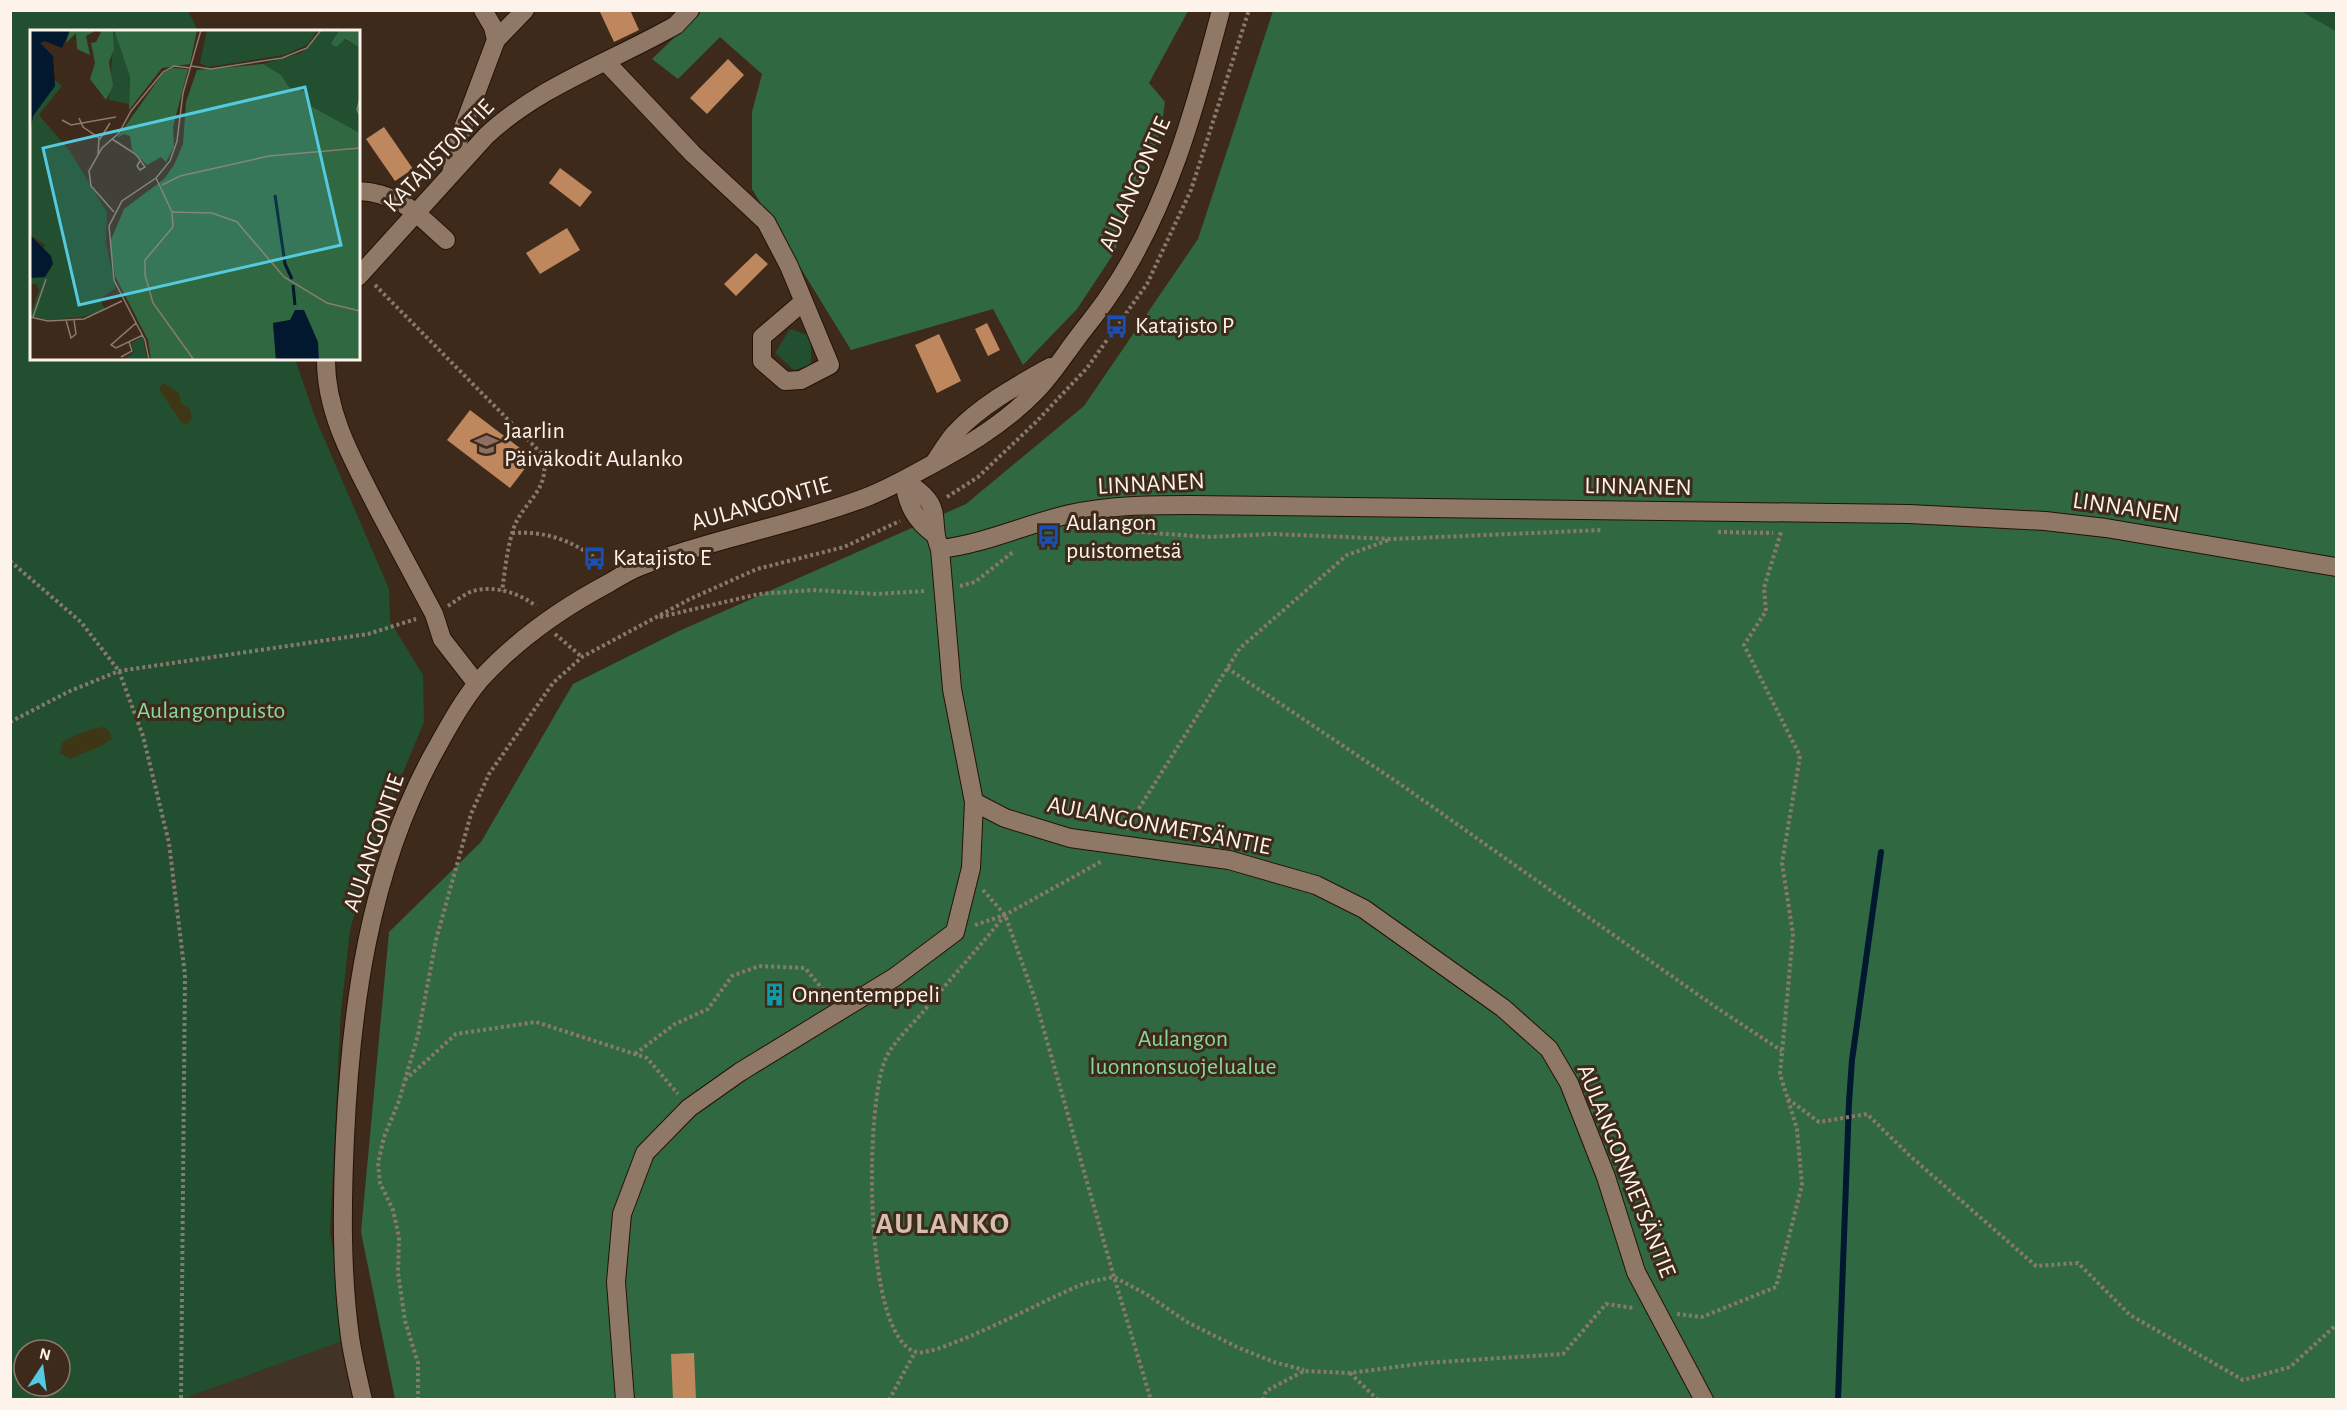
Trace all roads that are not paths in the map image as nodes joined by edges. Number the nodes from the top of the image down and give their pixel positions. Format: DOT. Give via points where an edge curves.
graph roads {
  1 [pos="483,10"];
  2 [pos="525,10"];
  3 [pos="690,10"];
  4 [pos="1221,10"];
  5 [pos="496,40"];
  6 [pos="606,62"];
  7 [pos="450,175"];
  8 [pos="360,191"];
  9 [pos="416,213"];
  10 [pos="446,240"];
  11 [pos="360,275"];
  12 [pos="803,302"];
  13 [pos="326,360"];
  14 [pos="904,481"];
  15 [pos="937,542"];
  16 [pos="2337,567"];
  17 [pos="477,684"];
  18 [pos="974,802"];
  19 [pos="363,1400"];
  20 [pos="625,1400"];
  21 [pos="1704,1400"];
  1 -- 5 [label="street"];
  2 -- 5 [label="street"];
  3 -- 6 [label="street, KATAJISTONTIE" via="676,25"];
  4 -- 14 [label="street, AULANGONTIE" via="1181,146 1156,209 1109,296 1060,361 975,415 954,434 934,463"];
  5 -- 7 [label="street" via="458,141"];
  6 -- 7 [label="street, KATAJISTONTIE" via="507,116"];
  6 -- 12 [label="street" via="693,154 766,222"];
  7 -- 9 [label="street, KATAJISTONTIE"];
  8 -- 9 [label="street" via="399,200"];
  9 -- 10 [label="street"];
  9 -- 11 [label="street, KATAJISTONTIE"];
  13 -- 17 [label="street" via="326,377 345,443 434,614 442,639"];
  14 -- 15 [label="street" via="932,505"];
  14 -- 17 [label="street, AULANGONTIE" via="814,515 637,567 567,605 516,645"];
  15 -- 16 [label="street, LINNANEN" via="960,546 1068,515 1116,506 1909,514 2106,528"];
  15 -- 18 [label="street" via="952,689"];
  17 -- 19 [label="street, AULANGONTIE" via="410,797 375,903 355,1006 342,1191 350,1337"];
  18 -- 20 [label="street" via="969,875 955,932 896,977 740,1072 689,1108 645,1153 622,1214 616,1282"];
  18 -- 21 [label="street, AULANGONMETSÄNTIE" via="1005,818 1070,838 1229,861 1316,885 1364,909 1503,1008 1549,1049 1569,1083 1606,1177 1636,1272"];
}
